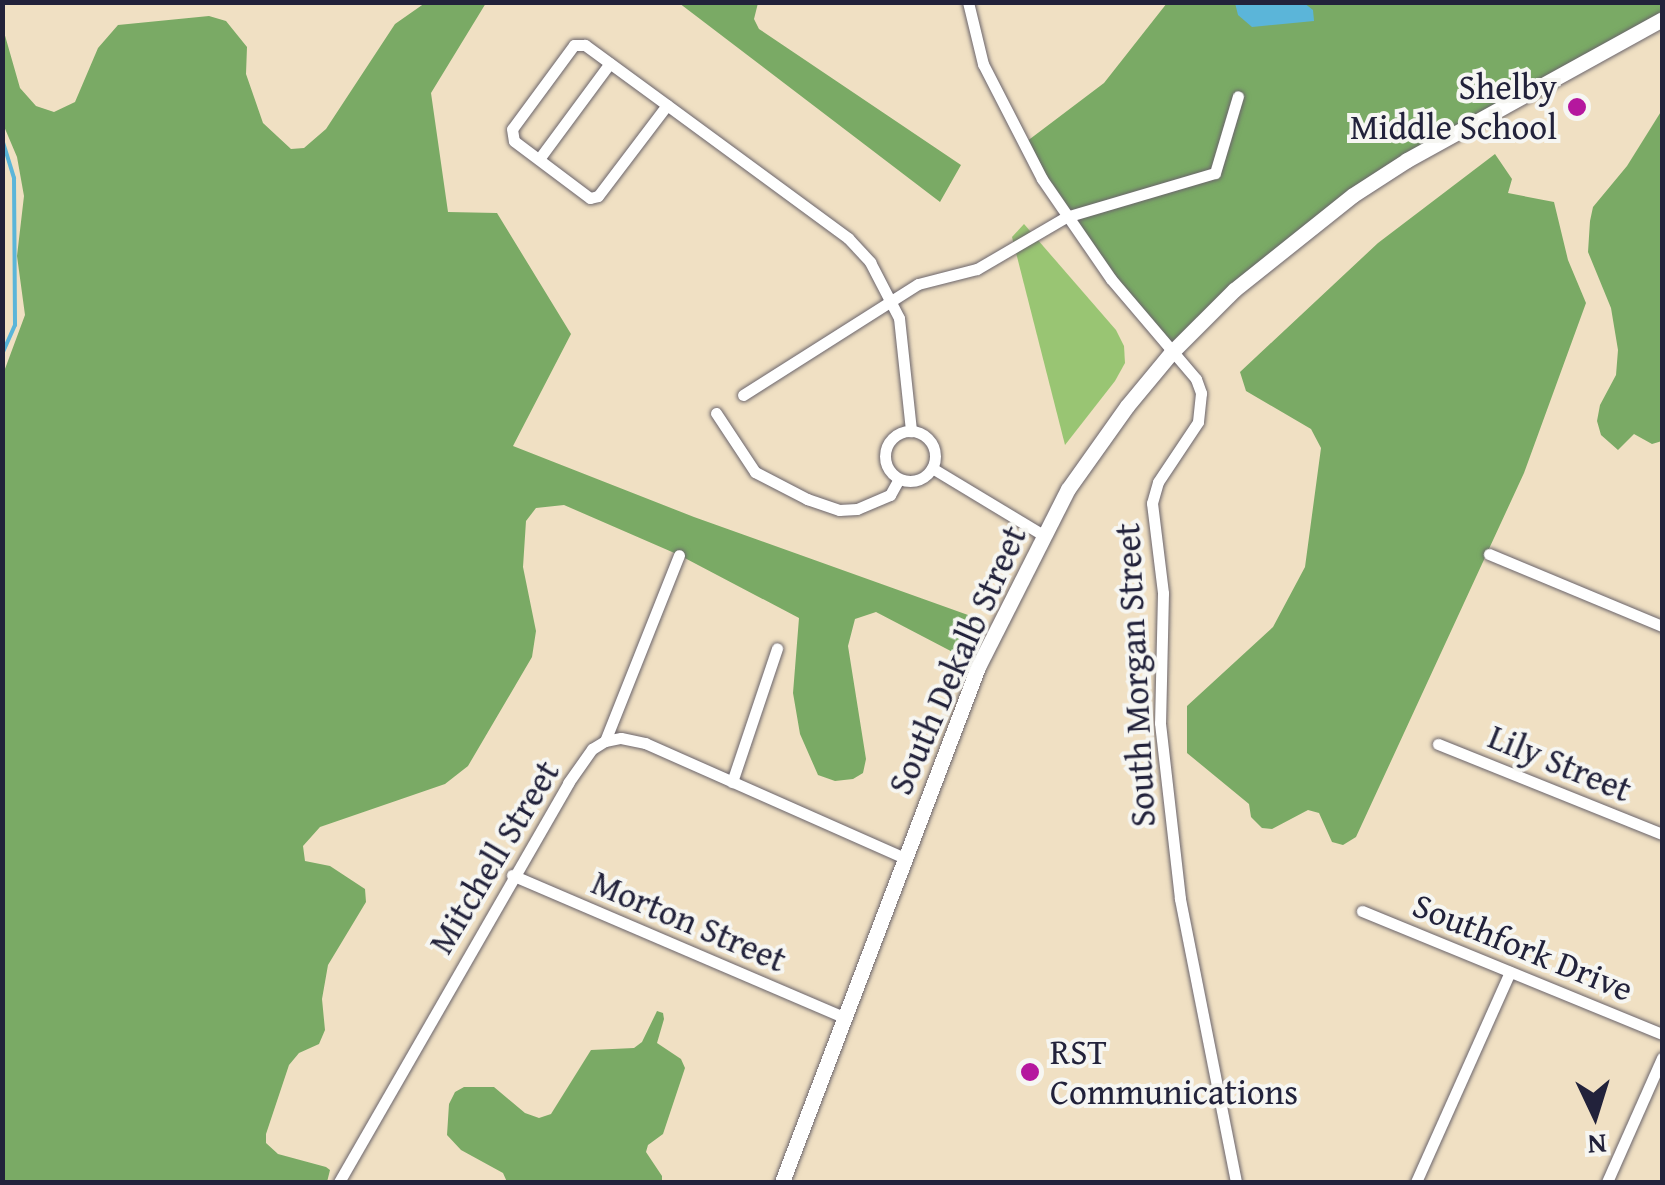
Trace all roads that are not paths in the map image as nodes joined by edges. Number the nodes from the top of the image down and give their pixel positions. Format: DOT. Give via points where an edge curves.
graph roads {
  1 [pos="968,2"];
  2 [pos="1662,19"];
  3 [pos="610,63"];
  4 [pos="1238,96"];
  5 [pos="666,106"];
  6 [pos="538,160"];
  7 [pos="1066,216"];
  8 [pos="892,300"];
  9 [pos="1171,353"];
  10 [pos="743,395"];
  11 [pos="716,413"];
  12 [pos="911,431"];
  13 [pos="932,468"];
  14 [pos="899,479"];
  15 [pos="1043,535"];
  16 [pos="1490,554"];
  17 [pos="679,555"];
  18 [pos="1662,626"];
  19 [pos="777,648"];
  20 [pos="605,741"];
  21 [pos="1438,744"];
  22 [pos="732,782"];
  23 [pos="1662,834"];
  24 [pos="905,858"];
  25 [pos="512,875"];
  26 [pos="1362,910"];
  27 [pos="1510,972"];
  28 [pos="844,1017"];
  29 [pos="1662,1034"];
  30 [pos="1662,1058"];
  31 [pos="340,1182"];
  32 [pos="782,1182"];
  33 [pos="1236,1182"];
  34 [pos="1416,1182"];
  35 [pos="1607,1182"];
  1 -- 7 [label="street, South Morgan Street" via="993,88"];
  2 -- 9 [label="main road, South Dekalb Street" via="1354,196 1279,250"];
  3 -- 5 [label="street"];
  3 -- 6 [label="street"];
  3 -- 6 [label="street" via="574,45 522,115 512,129 514,141"];
  4 -- 7 [label="street" via="1215,173"];
  5 -- 6 [label="street" via="598,196 590,198"];
  5 -- 8 [label="street" via="848,238"];
  7 -- 8 [label="street" via="977,268 918,284"];
  7 -- 9 [label="street, South Morgan Street"];
  8 -- 10 [label="street"];
  8 -- 12 [label="street"];
  9 -- 15 [label="main road, South Dekalb Street" via="1096,448"];
  9 -- 33 [label="street, South Morgan Street" via="1196,379 1202,409 1152,503 1163,593 1164,771 1184,922"];
  11 -- 14 [label="street" via="755,472 838,510 890,495"];
  12 -- 13 [label="street" via="934,446"];
  12 -- 14 [label="street" via="892,438 885,452 887,467"];
  13 -- 14 [label="street" via="916,480"];
  13 -- 15 [label="street"];
  15 -- 24 [label="main road, South Dekalb Street" via="978,667"];
  16 -- 18 [label="street"];
  17 -- 20 [label="street, Mitchell Street"];
  19 -- 22 [label="street"];
  20 -- 22 [label="street" via="645,743"];
  20 -- 25 [label="street, Mitchell Street" via="581,764"];
  21 -- 23 [label="street, Lily Street"];
  22 -- 24 [label="street"];
  24 -- 28 [label="main road, South Dekalb Street"];
  25 -- 28 [label="street, Morton Street"];
  25 -- 31 [label="street, Mitchell Street"];
  26 -- 27 [label="street, Southfork Drive"];
  27 -- 29 [label="street, Southfork Drive"];
  27 -- 34 [label="street"];
  28 -- 32 [label="main road, South Dekalb Street"];
  30 -- 35 [label="street"];
}
